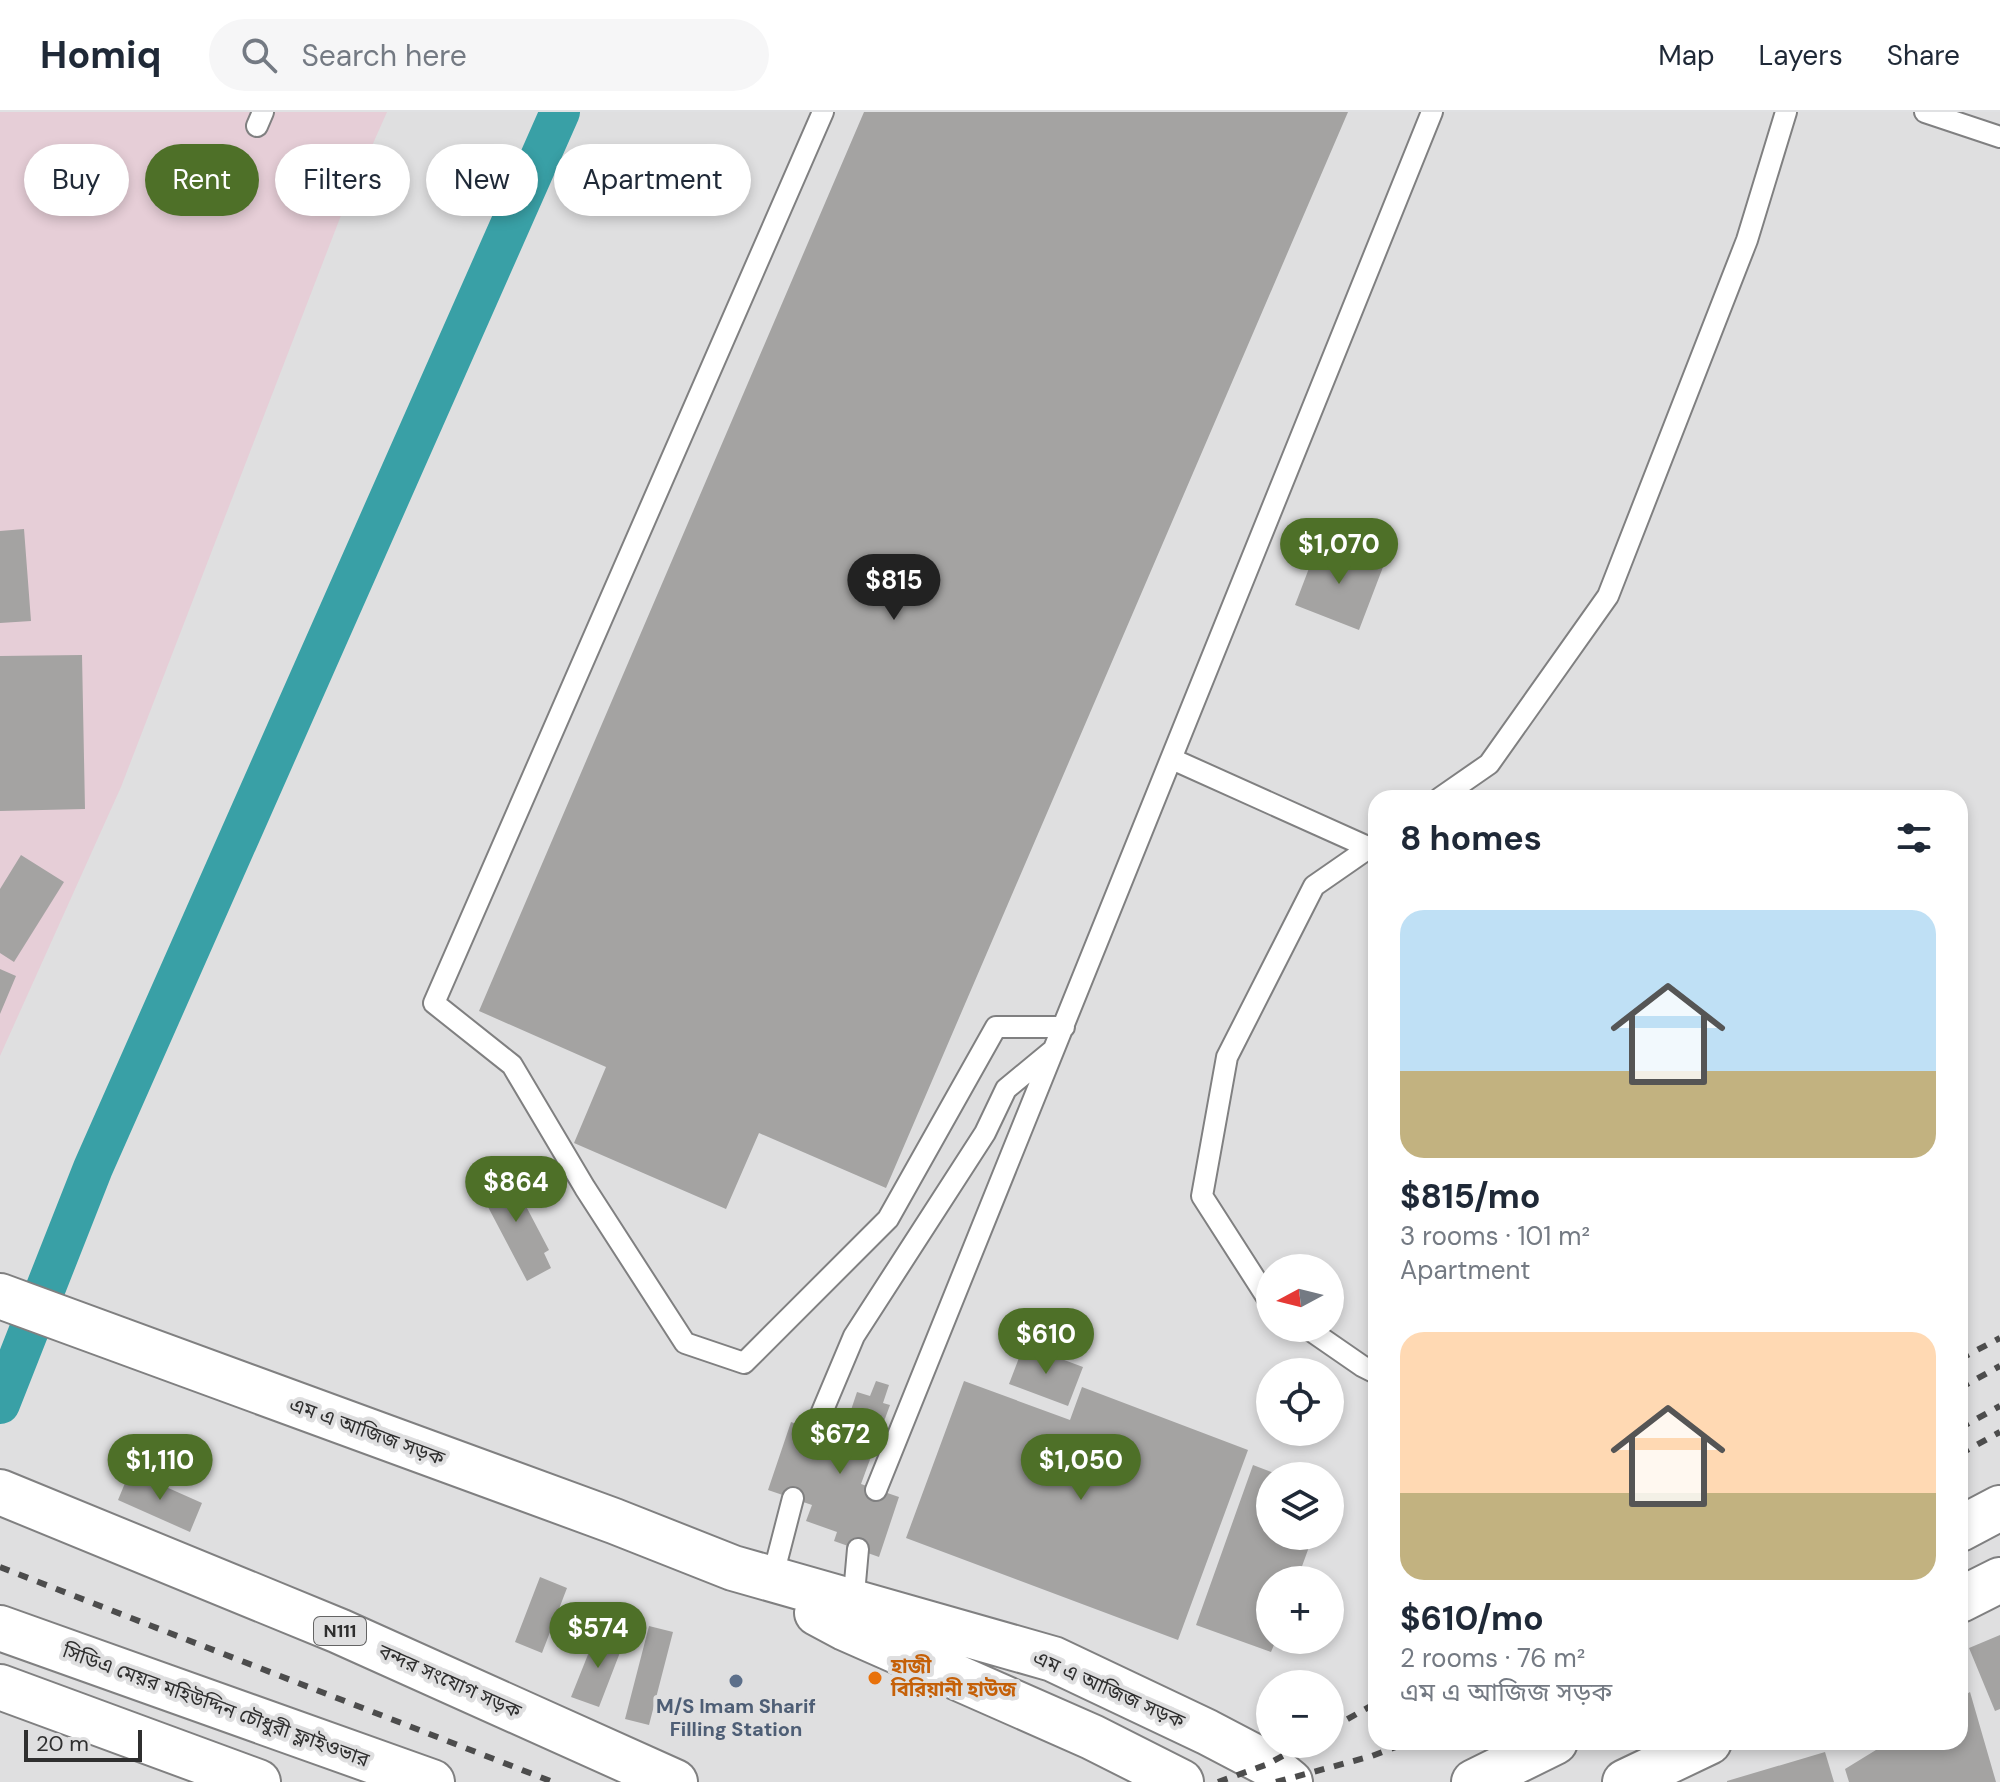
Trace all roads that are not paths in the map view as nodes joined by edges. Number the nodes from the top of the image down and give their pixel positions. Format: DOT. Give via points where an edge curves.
graph roads {
  1 [pos="823,112"];
  2 [pos="1432,112"];
  3 [pos="1786,112"];
  4 [pos="1925,112"];
  5 [pos="2000,137"];
  6 [pos="1172,759"];
  7 [pos="1452,790"];
  8 [pos="1368,844"];
  9 [pos="1368,849"];
  10 [pos="1064,1027"];
  11 [pos="1055,1049"];
  12 [pos="1256,1280"];
  13 [pos="0,1296"];
  14 [pos="1327,1342"];
  15 [pos="1368,1369"];
  16 [pos="814,1431"];
  17 [pos="876,1490"];
  18 [pos="0,1492"];
  19 [pos="793,1498"];
  20 [pos="2000,1508"];
  21 [pos="1968,1525"];
  22 [pos="858,1549"];
  23 [pos="758,1578"];
  24 [pos="2000,1580"];
  25 [pos="1968,1596"];
  26 [pos="849,1615"];
  27 [pos="0,1628"];
  28 [pos="0,1687"];
  29 [pos="1539,1750"];
  30 [pos="1692,1750"];
  31 [pos="258,1782"];
  32 [pos="432,1782"];
  33 [pos="675,1782"];
  34 [pos="1181,1782"];
  35 [pos="1290,1782"];
  36 [pos="1474,1782"];
  37 [pos="1625,1782"];
  1 -- 10 [label="lane" via="434,1003 512,1065 685,1343 744,1363 888,1219 996,1027"];
  2 -- 6 [label="lane"];
  3 -- 7 [label="lane" via="1747,240 1608,596 1489,764"];
  4 -- 5 [label="lane"];
  6 -- 8 [label="lane"];
  6 -- 10 [label="lane"];
  9 -- 12 [label="lane" via="1314,886 1227,1057 1202,1196"];
  10 -- 11 [label="lane"];
  11 -- 16 [label="lane" via="1006,1089 985,1133 854,1336"];
  11 -- 17 [label="lane"];
  13 -- 23 [label="main road, এম এ আজিজ সড়ক"];
  14 -- 15 [label="lane"];
  18 -- 33 [label="main road, বন্দর সংযোগ সড়ক / N111" via="339,1631"];
  19 -- 23 [label="lane"];
  20 -- 21 [label="main road"];
  22 -- 26 [label="lane"];
  23 -- 26 [label="main road, এম এ আজিজ সড়ক"];
  24 -- 25 [label="main road"];
  26 -- 34 [label="main road, এম এ আজিজ সড়ক"];
  26 -- 35 [label="main road, এম এ আজিজ সড়ক" via="1053,1659 1207,1732 1268,1764"];
  27 -- 32 [label="main road, সিডিএ মেয়র মহিউদ্দিন চৌধুরী ফ্লাইওভার"];
  28 -- 31 [label="main road"];
  29 -- 36 [label="main road"];
  30 -- 37 [label="main road"];
}
